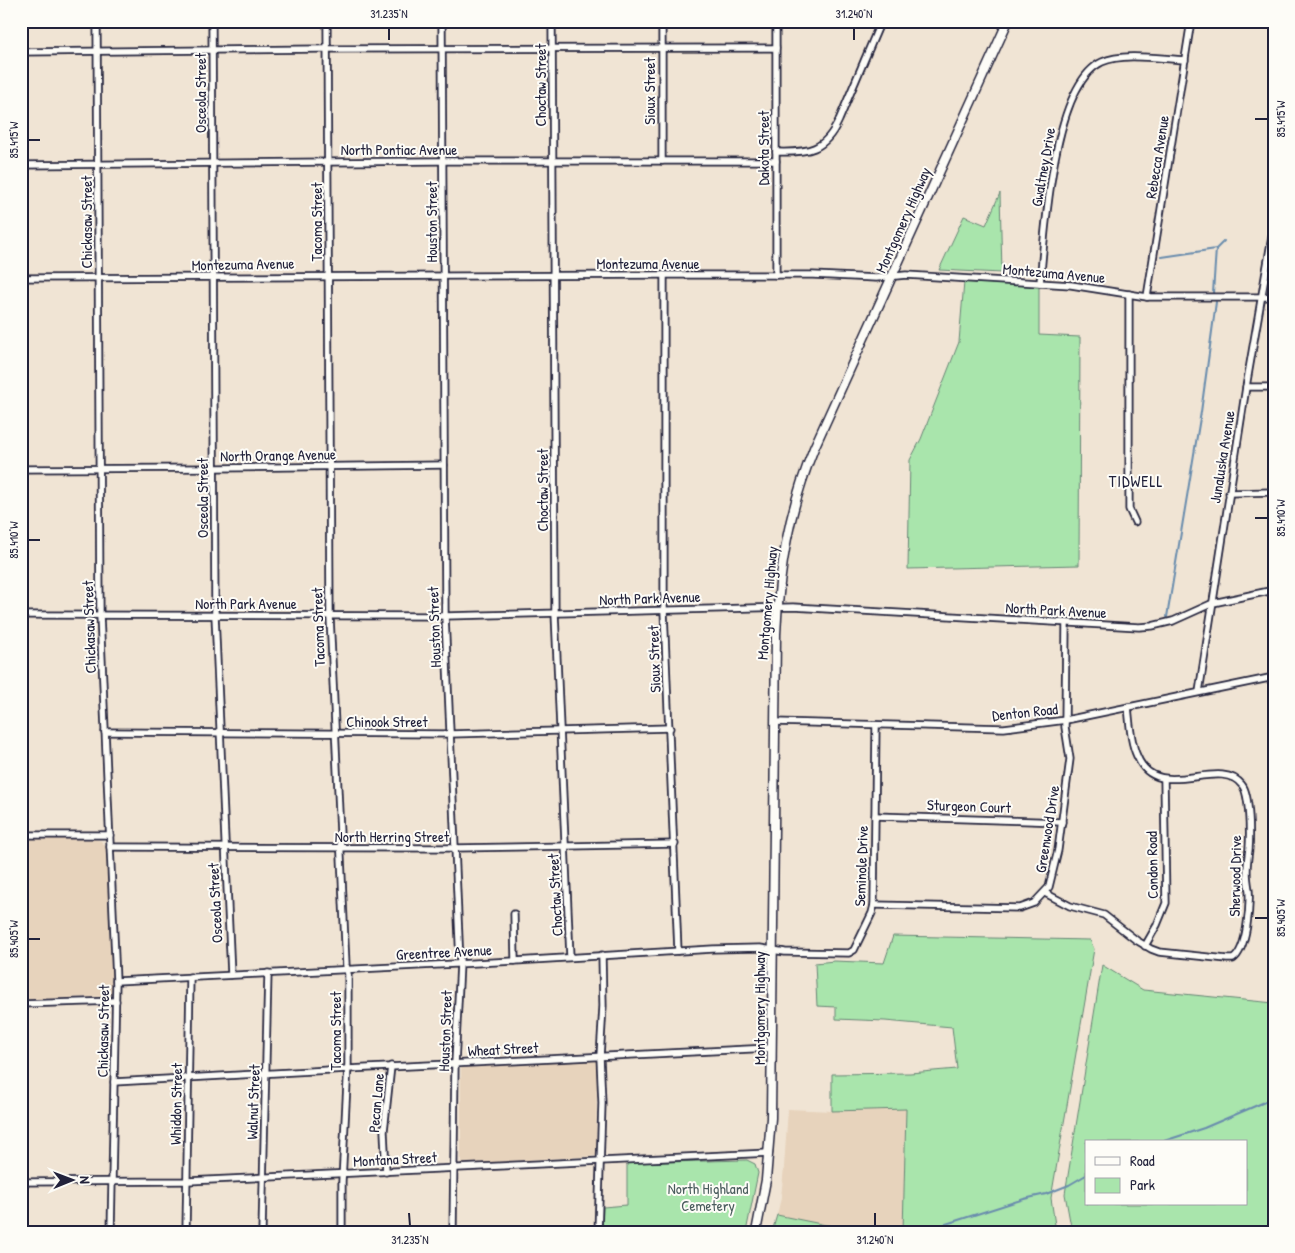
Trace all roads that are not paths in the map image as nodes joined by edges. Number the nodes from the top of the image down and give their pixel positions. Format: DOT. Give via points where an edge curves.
graph roads {
  1 [pos="97,21"];
  2 [pos="212,21"];
  3 [pos="327,21"];
  4 [pos="442,21"];
  5 [pos="552,21"];
  6 [pos="662,21"];
  7 [pos="776,21"];
  8 [pos="881,21"];
  9 [pos="1008,21"];
  10 [pos="1191,21"];
  11 [pos="552,48"];
  12 [pos="662,48"];
  13 [pos="776,48"];
  14 [pos="327,49"];
  15 [pos="442,49"];
  16 [pos="212,50"];
  17 [pos="21,52"];
  18 [pos="98,52"];
  19 [pos="1185,60"];
  20 [pos="776,152"];
  21 [pos="443,161"];
  22 [pos="553,161"];
  23 [pos="662,161"];
  24 [pos="776,161"];
  25 [pos="213,162"];
  26 [pos="328,162"];
  27 [pos="98,164"];
  28 [pos="21,165"];
  29 [pos="1274,225"];
  30 [pos="554,275"];
  31 [pos="664,275"];
  32 [pos="776,275"];
  33 [pos="328,276"];
  34 [pos="443,276"];
  35 [pos="892,276"];
  36 [pos="214,277"];
  37 [pos="21,278"];
  38 [pos="98,278"];
  39 [pos="1040,284"];
  40 [pos="1130,294"];
  41 [pos="1147,297"];
  42 [pos="1262,297"];
  43 [pos="1274,297"];
  44 [pos="1246,387"];
  45 [pos="1274,387"];
  46 [pos="444,465"];
  47 [pos="330,466"];
  48 [pos="99,468"];
  49 [pos="215,468"];
  50 [pos="21,469"];
  51 [pos="1273,492"];
  52 [pos="1229,493"];
  53 [pos="1135,522"];
  54 [pos="1274,590"];
  55 [pos="1213,603"];
  56 [pos="777,607"];
  57 [pos="664,610"];
  58 [pos="555,613"];
  59 [pos="21,615"];
  60 [pos="100,615"];
  61 [pos="215,615"];
  62 [pos="330,616"];
  63 [pos="445,616"];
  64 [pos="1066,623"];
  65 [pos="1274,677"];
  66 [pos="1199,692"];
  67 [pos="1128,707"];
  68 [pos="1066,720"];
  69 [pos="775,722"];
  70 [pos="876,726"];
  71 [pos="670,728"];
  72 [pos="560,731"];
  73 [pos="105,732"];
  74 [pos="220,733"];
  75 [pos="335,734"];
  76 [pos="450,734"];
  77 [pos="1164,779"];
  78 [pos="875,816"];
  79 [pos="1062,822"];
  80 [pos="21,835"];
  81 [pos="110,835"];
  82 [pos="675,844"];
  83 [pos="565,845"];
  84 [pos="110,847"];
  85 [pos="225,848"];
  86 [pos="340,848"];
  87 [pos="455,848"];
  88 [pos="1045,893"];
  89 [pos="874,905"];
  90 [pos="514,914"];
  91 [pos="1145,946"];
  92 [pos="773,950"];
  93 [pos="678,951"];
  94 [pos="602,955"];
  95 [pos="570,957"];
  96 [pos="515,961"];
  97 [pos="460,963"];
  98 [pos="347,969"];
  99 [pos="268,973"];
  100 [pos="231,975"];
  101 [pos="190,977"];
  102 [pos="116,980"];
  103 [pos="116,1001"];
  104 [pos="21,1004"];
  105 [pos="772,1048"];
  106 [pos="600,1057"];
  107 [pos="455,1064"];
  108 [pos="392,1066"];
  109 [pos="348,1069"];
  110 [pos="266,1074"];
  111 [pos="189,1079"];
  112 [pos="114,1082"];
  113 [pos="769,1153"];
  114 [pos="600,1161"];
  115 [pos="455,1168"];
  116 [pos="386,1172"];
  117 [pos="344,1174"];
  118 [pos="263,1178"];
  119 [pos="188,1181"];
  120 [pos="21,1182"];
  121 [pos="112,1182"];
  122 [pos="111,1232"];
  123 [pos="186,1232"];
  124 [pos="262,1232"];
  125 [pos="342,1232"];
  126 [pos="453,1232"];
  127 [pos="598,1232"];
  128 [pos="756,1232"];
  1 -- 18 [label="street, Chickasaw Street"];
  2 -- 16 [label="street, Osceola Street"];
  3 -- 14 [label="street, Tacoma Street"];
  4 -- 15 [label="street, Houston Street"];
  5 -- 11 [label="street, Choctaw Street"];
  6 -- 12 [label="street, Sioux Street"];
  7 -- 13 [label="street, Dakota Street"];
  8 -- 20 [label="street" via="831,136 811,150"];
  9 -- 35 [label="main road, Montgomery Highway"];
  10 -- 19 [label="street, Rebecca Avenue"];
  11 -- 12 [label="street"];
  11 -- 15 [label="street"];
  11 -- 22 [label="street, Choctaw Street"];
  12 -- 13 [label="street"];
  12 -- 23 [label="street, Sioux Street"];
  13 -- 20 [label="street, Dakota Street"];
  14 -- 15 [label="street"];
  14 -- 16 [label="street"];
  14 -- 26 [label="street, Tacoma Street"];
  15 -- 21 [label="street, Houston Street"];
  16 -- 18 [label="street"];
  16 -- 25 [label="street, Osceola Street"];
  17 -- 18 [label="street"];
  18 -- 27 [label="street, Chickasaw Street"];
  19 -- 39 [label="street, Gwaltney Drive" via="1113,59 1097,65 1083,78 1057,145"];
  19 -- 41 [label="street, Rebecca Avenue"];
  20 -- 24 [label="street, Dakota Street"];
  21 -- 22 [label="street, North Pontiac Avenue"];
  21 -- 26 [label="street, North Pontiac Avenue"];
  21 -- 34 [label="street, Houston Street"];
  22 -- 23 [label="street, North Pontiac Avenue"];
  22 -- 30 [label="street, Choctaw Street"];
  23 -- 24 [label="street, North Pontiac Avenue"];
  24 -- 32 [label="street, Dakota Street"];
  25 -- 26 [label="street, North Pontiac Avenue"];
  25 -- 27 [label="street, North Pontiac Avenue"];
  25 -- 36 [label="street, Osceola Street"];
  26 -- 33 [label="street, Tacoma Street"];
  27 -- 28 [label="street, North Pontiac Avenue"];
  27 -- 38 [label="street, Chickasaw Street"];
  29 -- 42 [label="street, Junaluska Avenue"];
  30 -- 31 [label="street, Montezuma Avenue"];
  30 -- 34 [label="street, Montezuma Avenue"];
  30 -- 58 [label="street, Choctaw Street"];
  31 -- 32 [label="street, Montezuma Avenue"];
  31 -- 57 [label="street, Sioux Street"];
  32 -- 35 [label="street, Montezuma Avenue"];
  33 -- 34 [label="street, Montezuma Avenue"];
  33 -- 36 [label="street, Montezuma Avenue"];
  33 -- 47 [label="street, Tacoma Street"];
  34 -- 46 [label="street, Houston Street"];
  35 -- 39 [label="street, Montezuma Avenue"];
  35 -- 56 [label="main road, Montgomery Highway" via="800,486 782,557"];
  36 -- 38 [label="street, Montezuma Avenue"];
  36 -- 49 [label="street, Osceola Street"];
  37 -- 38 [label="street, Montezuma Avenue"];
  38 -- 48 [label="street, Chickasaw Street"];
  39 -- 40 [label="street, Montezuma Avenue"];
  40 -- 41 [label="street, Montezuma Avenue"];
  40 -- 53 [label="street" via="1129,509"];
  41 -- 42 [label="street, Montezuma Avenue"];
  42 -- 43 [label="street, Montezuma Avenue"];
  42 -- 44 [label="street, Junaluska Avenue"];
  44 -- 45 [label="street"];
  44 -- 52 [label="street, Junaluska Avenue"];
  46 -- 47 [label="street, North Orange Avenue"];
  46 -- 63 [label="street, Houston Street"];
  47 -- 49 [label="street, North Orange Avenue"];
  47 -- 62 [label="street, Tacoma Street"];
  48 -- 49 [label="street, North Orange Avenue"];
  48 -- 50 [label="street, North Orange Avenue"];
  48 -- 60 [label="street, Chickasaw Street"];
  49 -- 61 [label="street, Osceola Street"];
  51 -- 52 [label="street"];
  52 -- 55 [label="street, Junaluska Avenue"];
  54 -- 55 [label="street, North Park Avenue"];
  55 -- 64 [label="street, North Park Avenue" via="1173,621 1152,626"];
  55 -- 66 [label="street, Junaluska Avenue"];
  56 -- 57 [label="street, North Park Avenue"];
  56 -- 64 [label="street, North Park Avenue"];
  56 -- 69 [label="main road, Montgomery Highway"];
  57 -- 58 [label="street, North Park Avenue"];
  57 -- 71 [label="street, Sioux Street"];
  58 -- 63 [label="street, North Park Avenue"];
  58 -- 72 [label="street, Choctaw Street"];
  59 -- 60 [label="street, North Park Avenue"];
  60 -- 61 [label="street, North Park Avenue"];
  60 -- 73 [label="street, Chickasaw Street"];
  61 -- 62 [label="street, North Park Avenue"];
  61 -- 74 [label="street, Osceola Street"];
  62 -- 63 [label="street, North Park Avenue"];
  62 -- 75 [label="street, Tacoma Street"];
  63 -- 76 [label="street, Houston Street"];
  64 -- 68 [label="street, Greenwood Drive"];
  65 -- 66 [label="street, Denton Road"];
  66 -- 67 [label="street, Denton Road"];
  67 -- 68 [label="street, Denton Road"];
  67 -- 77 [label="street" via="1137,757 1146,769"];
  68 -- 70 [label="street, Denton Road" via="994,729"];
  68 -- 79 [label="street, Greenwood Drive" via="1070,759"];
  69 -- 70 [label="street, Denton Road"];
  69 -- 92 [label="main road, Montgomery Highway"];
  70 -- 78 [label="street, Seminole Drive"];
  71 -- 72 [label="street, Chinook Street"];
  71 -- 82 [label="street, Sioux Street"];
  72 -- 76 [label="street, Chinook Street"];
  72 -- 83 [label="street, Choctaw Street"];
  73 -- 74 [label="street, Chinook Street"];
  73 -- 81 [label="street, Chickasaw Street"];
  74 -- 75 [label="street, Chinook Street"];
  74 -- 85 [label="street, Osceola Street"];
  75 -- 76 [label="street, Chinook Street"];
  75 -- 86 [label="street, Tacoma Street"];
  76 -- 87 [label="street, Houston Street"];
  77 -- 91 [label="street, Condon Road" via="1166,903"];
  77 -- 91 [label="street, Sherwood Drive" via="1225,776 1242,784 1250,841 1248,917 1242,945 1232,959 1166,953"];
  78 -- 79 [label="street, Sturgeon Court"];
  78 -- 89 [label="street, Seminole Drive"];
  79 -- 88 [label="street, Greenwood Drive" via="1052,881"];
  80 -- 81 [label="street"];
  81 -- 84 [label="street, Chickasaw Street"];
  82 -- 83 [label="street, North Herring Street"];
  82 -- 93 [label="street, Sioux Street"];
  83 -- 87 [label="street, North Herring Street"];
  83 -- 95 [label="street, Choctaw Street"];
  84 -- 85 [label="street, North Herring Street"];
  84 -- 102 [label="street, Chickasaw Street"];
  85 -- 86 [label="street, North Herring Street"];
  85 -- 100 [label="street, Osceola Street"];
  86 -- 87 [label="street, North Herring Street"];
  86 -- 98 [label="street, Tacoma Street"];
  87 -- 97 [label="street, Houston Street"];
  88 -- 89 [label="street, Greenwood Drive" via="1034,903 1020,908"];
  88 -- 91 [label="street, Sherwood Drive" via="1070,906 1104,915"];
  89 -- 92 [label="street, Seminole Drive" via="851,953"];
  90 -- 96 [label="street"];
  92 -- 93 [label="street, Greentree Avenue"];
  92 -- 105 [label="main road, Montgomery Highway"];
  93 -- 94 [label="street, Greentree Avenue"];
  94 -- 95 [label="street, Greentree Avenue"];
  94 -- 106 [label="street"];
  95 -- 96 [label="street, Greentree Avenue"];
  96 -- 97 [label="street, Greentree Avenue"];
  97 -- 98 [label="street, Greentree Avenue"];
  97 -- 107 [label="street, Houston Street"];
  98 -- 99 [label="street, Greentree Avenue"];
  98 -- 109 [label="street, Tacoma Street"];
  99 -- 100 [label="street, Greentree Avenue"];
  99 -- 110 [label="street, Walnut Street"];
  100 -- 101 [label="street, Greentree Avenue"];
  101 -- 102 [label="street, Greentree Avenue"];
  101 -- 111 [label="street, Whiddon Street"];
  102 -- 103 [label="street, Chickasaw Street"];
  103 -- 104 [label="street"];
  103 -- 112 [label="street, Chickasaw Street"];
  105 -- 106 [label="street, Wheat Street"];
  105 -- 113 [label="main road, Montgomery Highway"];
  106 -- 107 [label="street, Wheat Street"];
  106 -- 114 [label="street"];
  107 -- 108 [label="street, Wheat Street"];
  107 -- 115 [label="street, Houston Street"];
  108 -- 109 [label="street, Wheat Street"];
  108 -- 116 [label="street, Pecan Lane" via="384,1131"];
  109 -- 110 [label="street, Wheat Street"];
  109 -- 117 [label="street, Tacoma Street"];
  110 -- 111 [label="street, Wheat Street"];
  110 -- 118 [label="street, Walnut Street"];
  111 -- 112 [label="street, Wheat Street"];
  111 -- 119 [label="street, Whiddon Street"];
  112 -- 121 [label="street, Chickasaw Street"];
  113 -- 114 [label="street, Montana Street"];
  113 -- 128 [label="main road, Montgomery Highway"];
  114 -- 115 [label="street, Montana Street"];
  114 -- 127 [label="street"];
  115 -- 116 [label="street, Montana Street"];
  115 -- 126 [label="street, Houston Street"];
  116 -- 117 [label="street, Montana Street"];
  117 -- 118 [label="street, Montana Street"];
  117 -- 125 [label="street, Tacoma Street"];
  118 -- 119 [label="street, Montana Street"];
  118 -- 124 [label="street, Walnut Street"];
  119 -- 121 [label="street, Montana Street"];
  119 -- 123 [label="street, Whiddon Street"];
  120 -- 121 [label="street, Montana Street"];
  121 -- 122 [label="street, Chickasaw Street"];
}
